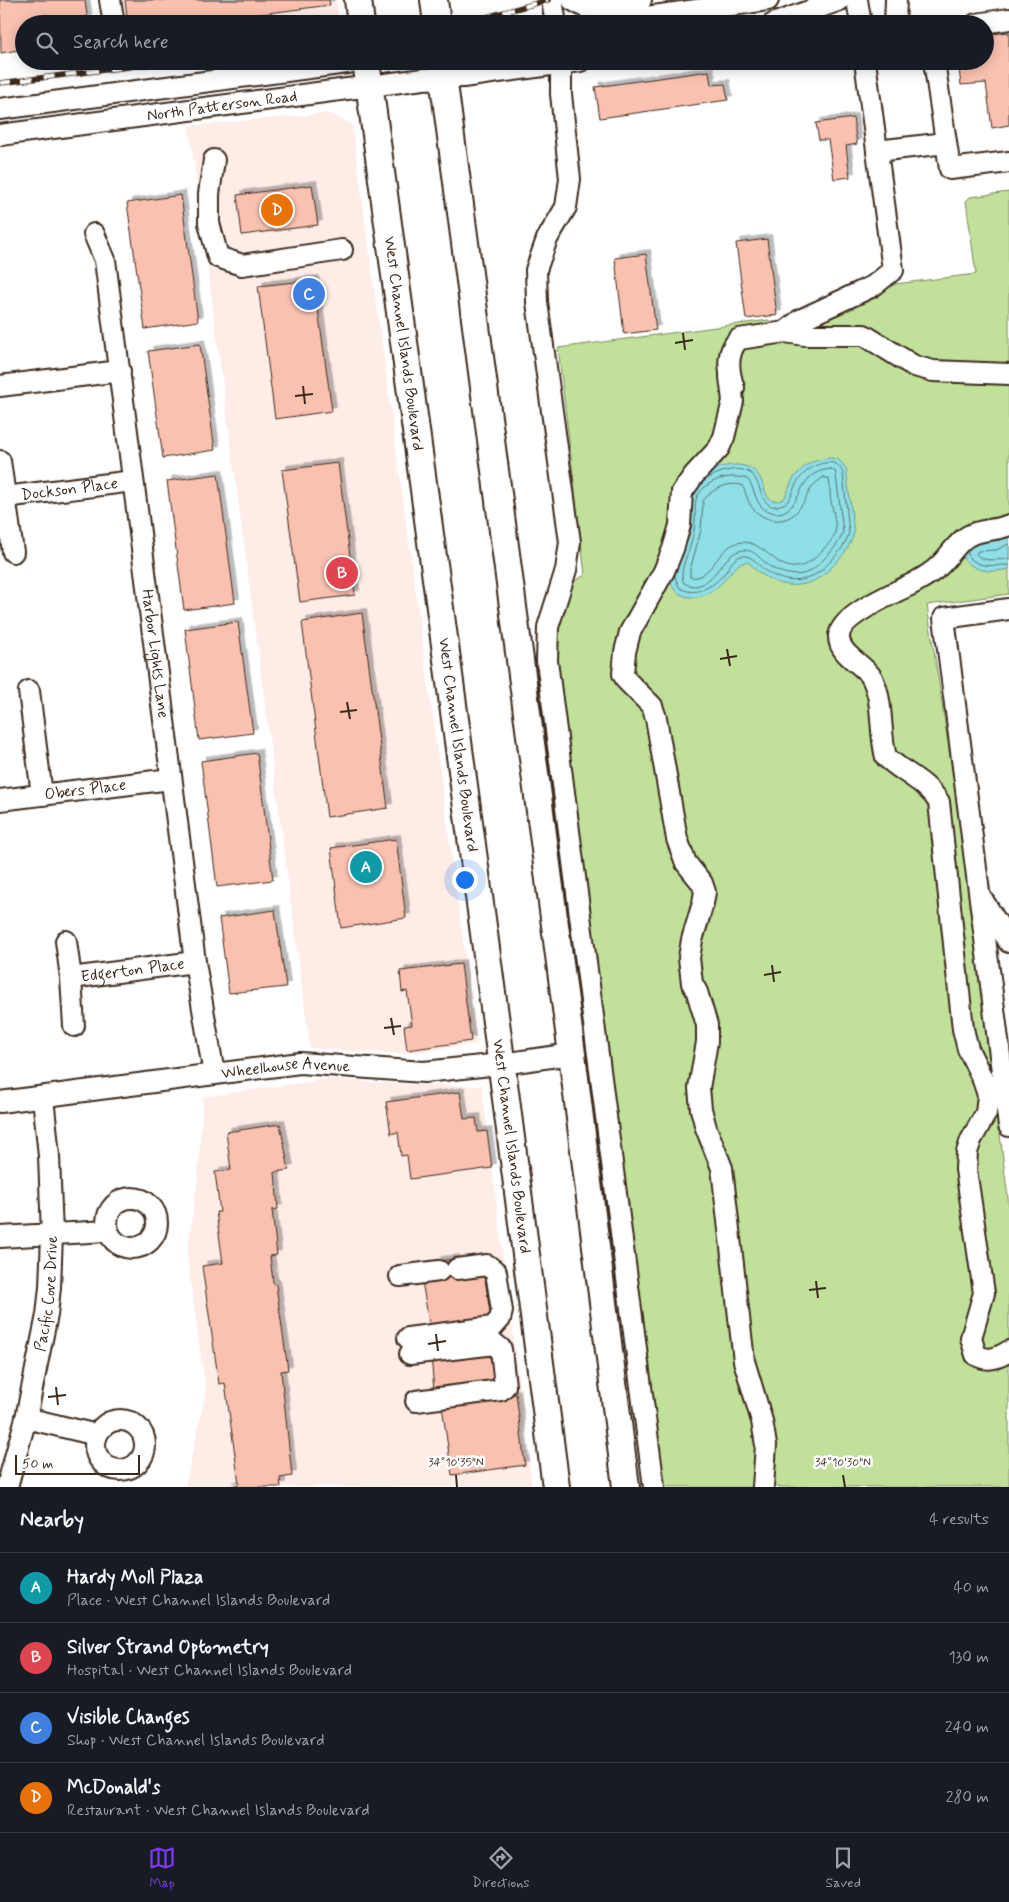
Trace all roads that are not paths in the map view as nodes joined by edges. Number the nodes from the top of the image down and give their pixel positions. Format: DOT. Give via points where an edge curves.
graph roads {
  1 [pos="110,0"];
  2 [pos="358,0"];
  3 [pos="434,0"];
  4 [pos="552,0"];
  5 [pos="572,0"];
  6 [pos="641,0"];
  7 [pos="768,0"];
  8 [pos="840,0"];
  9 [pos="858,0"];
  10 [pos="896,0"];
  11 [pos="112,15"];
  12 [pos="360,15"];
  13 [pos="436,15"];
  14 [pos="554,15"];
  15 [pos="660,15"];
  16 [pos="798,15"];
  17 [pos="860,15"];
  18 [pos="895,15"];
  19 [pos="1009,19"];
  20 [pos="994,21"];
  21 [pos="294,70"];
  22 [pos="442,70"];
  23 [pos="512,70"];
  24 [pos="566,70"];
  25 [pos="866,70"];
  26 [pos="935,70"];
  27 [pos="367,74"];
  28 [pos="0,109"];
  29 [pos="0,135"];
  30 [pos="946,143"];
  31 [pos="877,151"];
  32 [pos="214,160"];
  33 [pos="1009,162"];
  34 [pos="94,234"];
  35 [pos="342,250"];
  36 [pos="785,332"];
  37 [pos="120,371"];
  38 [pos="1009,374"];
  39 [pos="0,386"];
  40 [pos="0,461"];
  41 [pos="133,481"];
  42 [pos="5,497"];
  43 [pos="1009,525"];
  44 [pos="13,552"];
  45 [pos="1009,609"];
  46 [pos="29,690"];
  47 [pos="170,779"];
  48 [pos="42,795"];
  49 [pos="0,800"];
  50 [pos="979,894"];
  51 [pos="66,941"];
  52 [pos="1009,942"];
  53 [pos="195,962"];
  54 [pos="71,978"];
  55 [pos="74,1026"];
  56 [pos="572,1054"];
  57 [pos="502,1064"];
  58 [pos="214,1074"];
  59 [pos="43,1097"];
  60 [pos="0,1102"];
  61 [pos="1009,1126"];
  62 [pos="108,1231"];
  63 [pos="52,1235"];
  64 [pos="0,1237"];
  65 [pos="400,1276"];
  66 [pos="1009,1351"];
  67 [pos="416,1401"];
  68 [pos="26,1418"];
  69 [pos="97,1435"];
  70 [pos="7,1487"];
  71 [pos="556,1487"];
  72 [pos="626,1487"];
  73 [pos="654,1487"];
  74 [pos="763,1487"];
  1 -- 11 [label="street"];
  2 -- 12 [label="main road"];
  3 -- 13 [label="main road"];
  4 -- 14 [label="street"];
  5 -- 6 [label="street" via="585,7"];
  7 -- 15 [label="street"];
  8 -- 16 [label="street"];
  9 -- 17 [label="street"];
  10 -- 18 [label="street"];
  19 -- 20 [label="street"];
  21 -- 28 [label="street, North Patterson Road"];
  22 -- 23 [label="street, North Patterson Road" via="463,77"];
  22 -- 27 [label="street, North Patterson Road" via="423,79"];
  22 -- 56 [label="main road"];
  24 -- 73 [label="street" via="561,94 570,179 566,207 547,239 536,270 537,302 570,542 566,570 548,627 547,661"];
  25 -- 31 [label="street"];
  26 -- 30 [label="street"];
  27 -- 29 [label="street, North Patterson Road"];
  27 -- 57 [label="main road, West Channel Islands Boulevard"];
  30 -- 31 [label="street"];
  30 -- 33 [label="street" via="950,169"];
  31 -- 36 [label="street" via="893,270 873,286 800,320"];
  32 -- 35 [label="street" via="209,223 218,257 242,264"];
  34 -- 37 [label="street, Harbor Lights Lane" via="105,260"];
  36 -- 38 [label="street" via="864,335 914,366 933,371"];
  36 -- 74 [label="street" via="739,339 734,344 730,354 730,377 737,401 719,448 682,492 678,537 664,571 630,632 623,674 652,706 677,839 686,863 705,892 689,958 692,983 707,1025 699,1088 701,1109 722,1168 744,1361 766,1445"];
  37 -- 39 [label="street"];
  37 -- 41 [label="street, Harbor Lights Lane"];
  40 -- 42 [label="street"];
  41 -- 42 [label="street, Dockson Place"];
  41 -- 47 [label="street, Harbor Lights Lane"];
  42 -- 44 [label="street"];
  43 -- 66 [label="street" via="967,536 938,567 852,618 842,627 839,637 847,654 863,667 876,686 886,756 925,785 938,802 963,1029 988,1095 986,1113 967,1152 966,1169 984,1293 971,1338 976,1355 982,1358 999,1357"];
  45 -- 50 [label="street" via="944,618"];
  46 -- 48 [label="street"];
  47 -- 48 [label="street, Obers Place"];
  47 -- 53 [label="street, Harbor Lights Lane"];
  48 -- 49 [label="street, Obers Place"];
  50 -- 52 [label="street"];
  50 -- 61 [label="street"];
  51 -- 54 [label="street, Edgerton Place"];
  53 -- 54 [label="street, Edgerton Place"];
  53 -- 58 [label="street, Harbor Lights Lane"];
  54 -- 55 [label="street, Edgerton Place"];
  56 -- 57 [label="street, Wheelhouse Avenue"];
  56 -- 72 [label="main road"];
  57 -- 58 [label="street, Wheelhouse Avenue" via="424,1072 300,1063"];
  57 -- 71 [label="main road, West Channel Islands Boulevard"];
  58 -- 59 [label="street, Wheelhouse Avenue"];
  59 -- 60 [label="street, Wheelhouse Avenue"];
  59 -- 63 [label="street, Pacific Cove Drive"];
  62 -- 63 [label="street"];
  63 -- 64 [label="street"];
  63 -- 68 [label="street, Pacific Cove Drive" via="47,1315"];
  65 -- 67 [label="street" via="487,1265 496,1272 502,1311 493,1326 409,1346 495,1344 501,1349 505,1386 501,1390"];
  68 -- 69 [label="street"];
  68 -- 70 [label="street, Pacific Cove Drive"];
}
